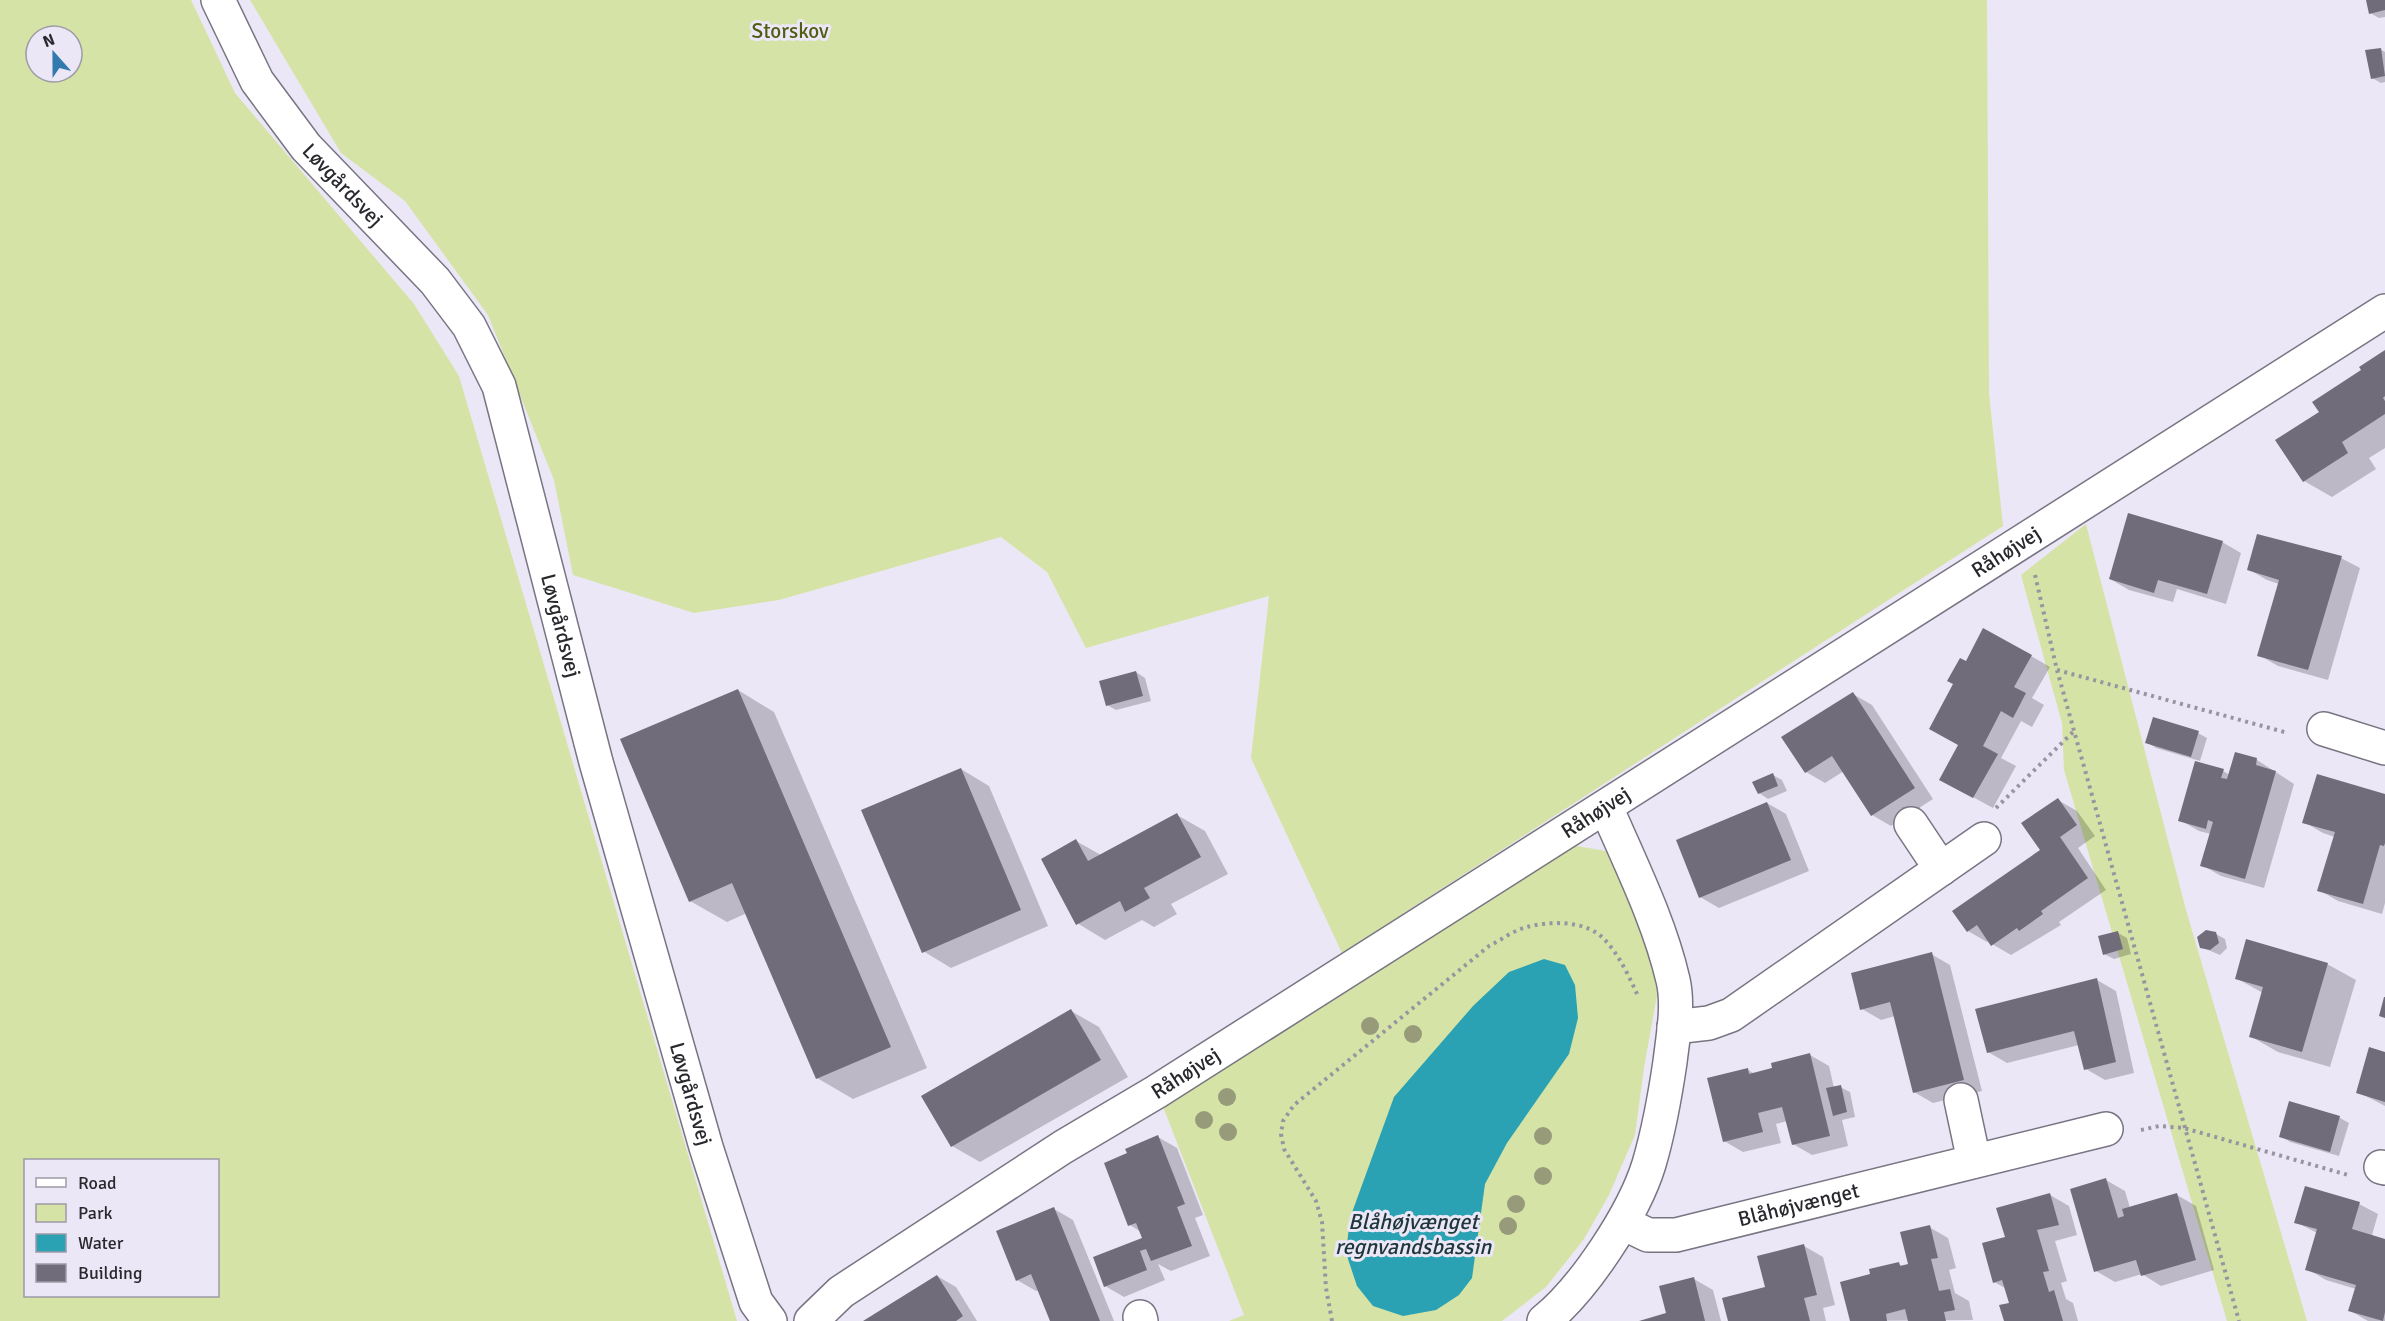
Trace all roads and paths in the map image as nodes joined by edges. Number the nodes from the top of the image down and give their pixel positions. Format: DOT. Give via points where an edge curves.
graph roads {
  1 [pos="218,0"];
  2 [pos="2385,311"];
  3 [pos="2027,540"];
  4 [pos="2057,670"];
  5 [pos="2324,729"];
  6 [pos="2074,730"];
  7 [pos="2385,748"];
  8 [pos="1606,807"];
  9 [pos="1911,824"];
  10 [pos="1984,839"];
  11 [pos="1941,869"];
  12 [pos="1674,1027"];
  13 [pos="1961,1100"];
  14 [pos="2184,1128"];
  15 [pos="2106,1129"];
  16 [pos="1974,1161"];
  17 [pos="2383,1168"];
  18 [pos="1623,1223"];
  19 [pos="770,1321"];
  20 [pos="811,1321"];
  21 [pos="1332,1321"];
  22 [pos="1544,1321"];
  23 [pos="2239,1321"];
  1 -- 19 [label="street, Løvgårdsvej" via="257,81 299,138 435,281 469,326 499,386 596,762 706,1147 756,1302"];
  2 -- 3 [label="street, Råhøjvej"];
  3 -- 4 [label="path"];
  3 -- 8 [label="street, Råhøjvej"];
  4 -- 5 [label="path" via="2296,735"];
  4 -- 6 [label="path"];
  5 -- 7 [label="street"];
  6 -- 10 [label="path" via="1982,822"];
  6 -- 14 [label="path"];
  8 -- 12 [label="street" via="1659,934 1673,983"];
  8 -- 20 [label="street, Råhøjvej" via="1053,1153 841,1292"];
  9 -- 11 [label="street"];
  10 -- 11 [label="street"];
  11 -- 12 [label="street" via="1731,1015 1708,1023"];
  12 -- 18 [label="street" via="1662,1115 1648,1167"];
  12 -- 21 [label="path" via="1650,1020 1624,968 1602,936 1581,926 1550,923 1525,927 1490,946 1294,1106 1283,1121 1281,1134 1284,1149 1316,1201 1322,1222"];
  13 -- 16 [label="street"];
  14 -- 15 [label="path" via="2158,1125 2108,1138"];
  14 -- 17 [label="path" via="2349,1175"];
  14 -- 23 [label="path"];
  15 -- 16 [label="street, Blåhøjvænget"];
  16 -- 18 [label="street, Blåhøjvænget" via="1676,1234 1648,1235"];
  18 -- 22 [label="street" via="1592,1270"];
}
